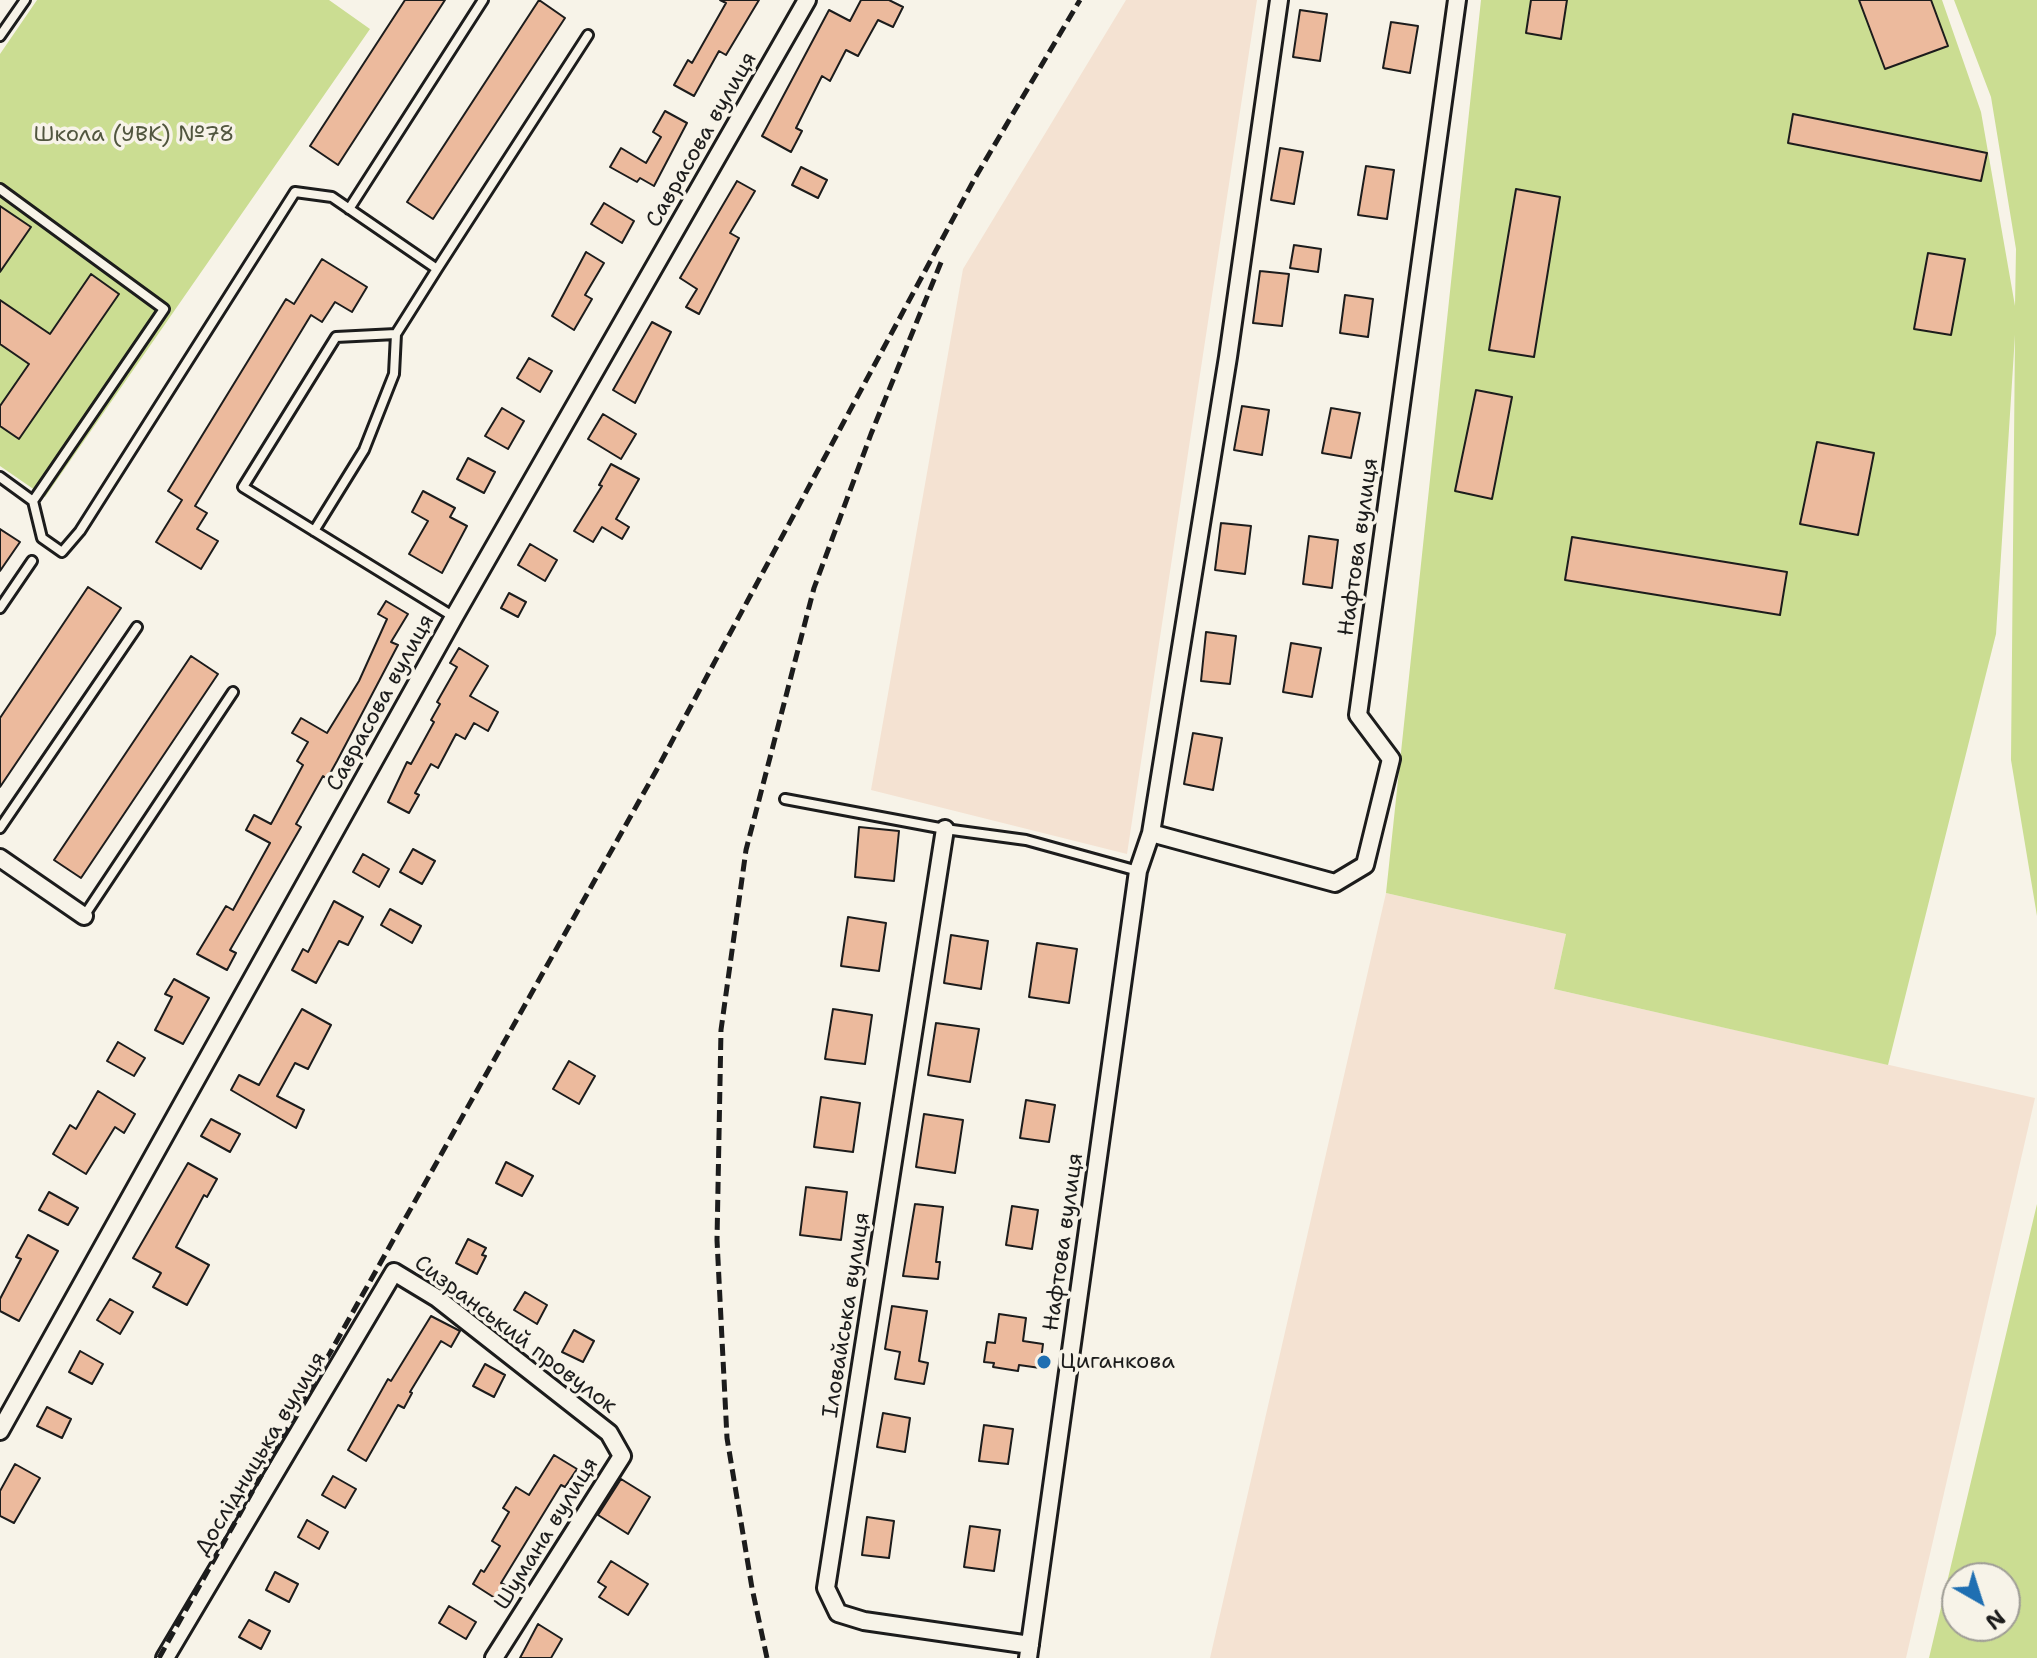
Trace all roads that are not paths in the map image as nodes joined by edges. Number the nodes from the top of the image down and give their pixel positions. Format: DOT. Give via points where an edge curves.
graph roads {
  1 [pos="25,0"];
  2 [pos="483,0"];
  3 [pos="807,0"];
  4 [pos="1279,0"];
  5 [pos="1457,0"];
  6 [pos="588,35"];
  7 [pos="0,36"];
  8 [pos="0,189"];
  9 [pos="349,209"];
  10 [pos="437,269"];
  11 [pos="396,334"];
  12 [pos="0,477"];
  13 [pos="33,501"];
  14 [pos="314,531"];
  15 [pos="32,561"];
  16 [pos="0,608"];
  17 [pos="454,617"];
  18 [pos="137,627"];
  19 [pos="233,692"];
  20 [pos="785,799"];
  21 [pos="0,828"];
  22 [pos="945,829"];
  23 [pos="1151,833"];
  24 [pos="0,858"];
  25 [pos="1138,871"];
  26 [pos="84,916"];
  27 [pos="394,1272"];
  28 [pos="0,1431"];
  29 [pos="609,1433"];
  30 [pos="1029,1652"];
  31 [pos="165,1658"];
  32 [pos="494,1658"];
  1 -- 7 [label="lane"];
  2 -- 9 [label="lane"];
  3 -- 17 [label="street, Саврасова вулиця"];
  4 -- 23 [label="street, Нафтова вулиця"];
  5 -- 23 [label="street, Нафтова вулиця" via="1358,715 1391,759 1365,865 1335,883"];
  6 -- 10 [label="lane"];
  8 -- 13 [label="lane" via="164,309"];
  9 -- 10 [label="lane"];
  9 -- 13 [label="lane" via="332,197 295,192 62,552 42,538"];
  10 -- 11 [label="lane"];
  11 -- 14 [label="lane" via="394,374 364,450"];
  11 -- 14 [label="lane" via="336,337 243,487"];
  12 -- 13 [label="lane"];
  14 -- 17 [label="lane"];
  15 -- 16 [label="lane"];
  17 -- 28 [label="street, Саврасова вулиця"];
  18 -- 21 [label="lane"];
  19 -- 26 [label="lane"];
  20 -- 22 [label="lane"];
  22 -- 25 [label="lane" via="1026,840"];
  22 -- 30 [label="street, Іловайська вулиця" via="826,1588 838,1613"];
  23 -- 25 [label="street, Нафтова вулиця"];
  24 -- 26 [label="street"];
  25 -- 30 [label="street, Нафтова вулиця"];
  27 -- 29 [label="street, Сизранський провулок" via="437,1298"];
  27 -- 31 [label="street, Дослідницька вулиця"];
  29 -- 32 [label="street, Шумана вулиця" via="622,1456"];
}
